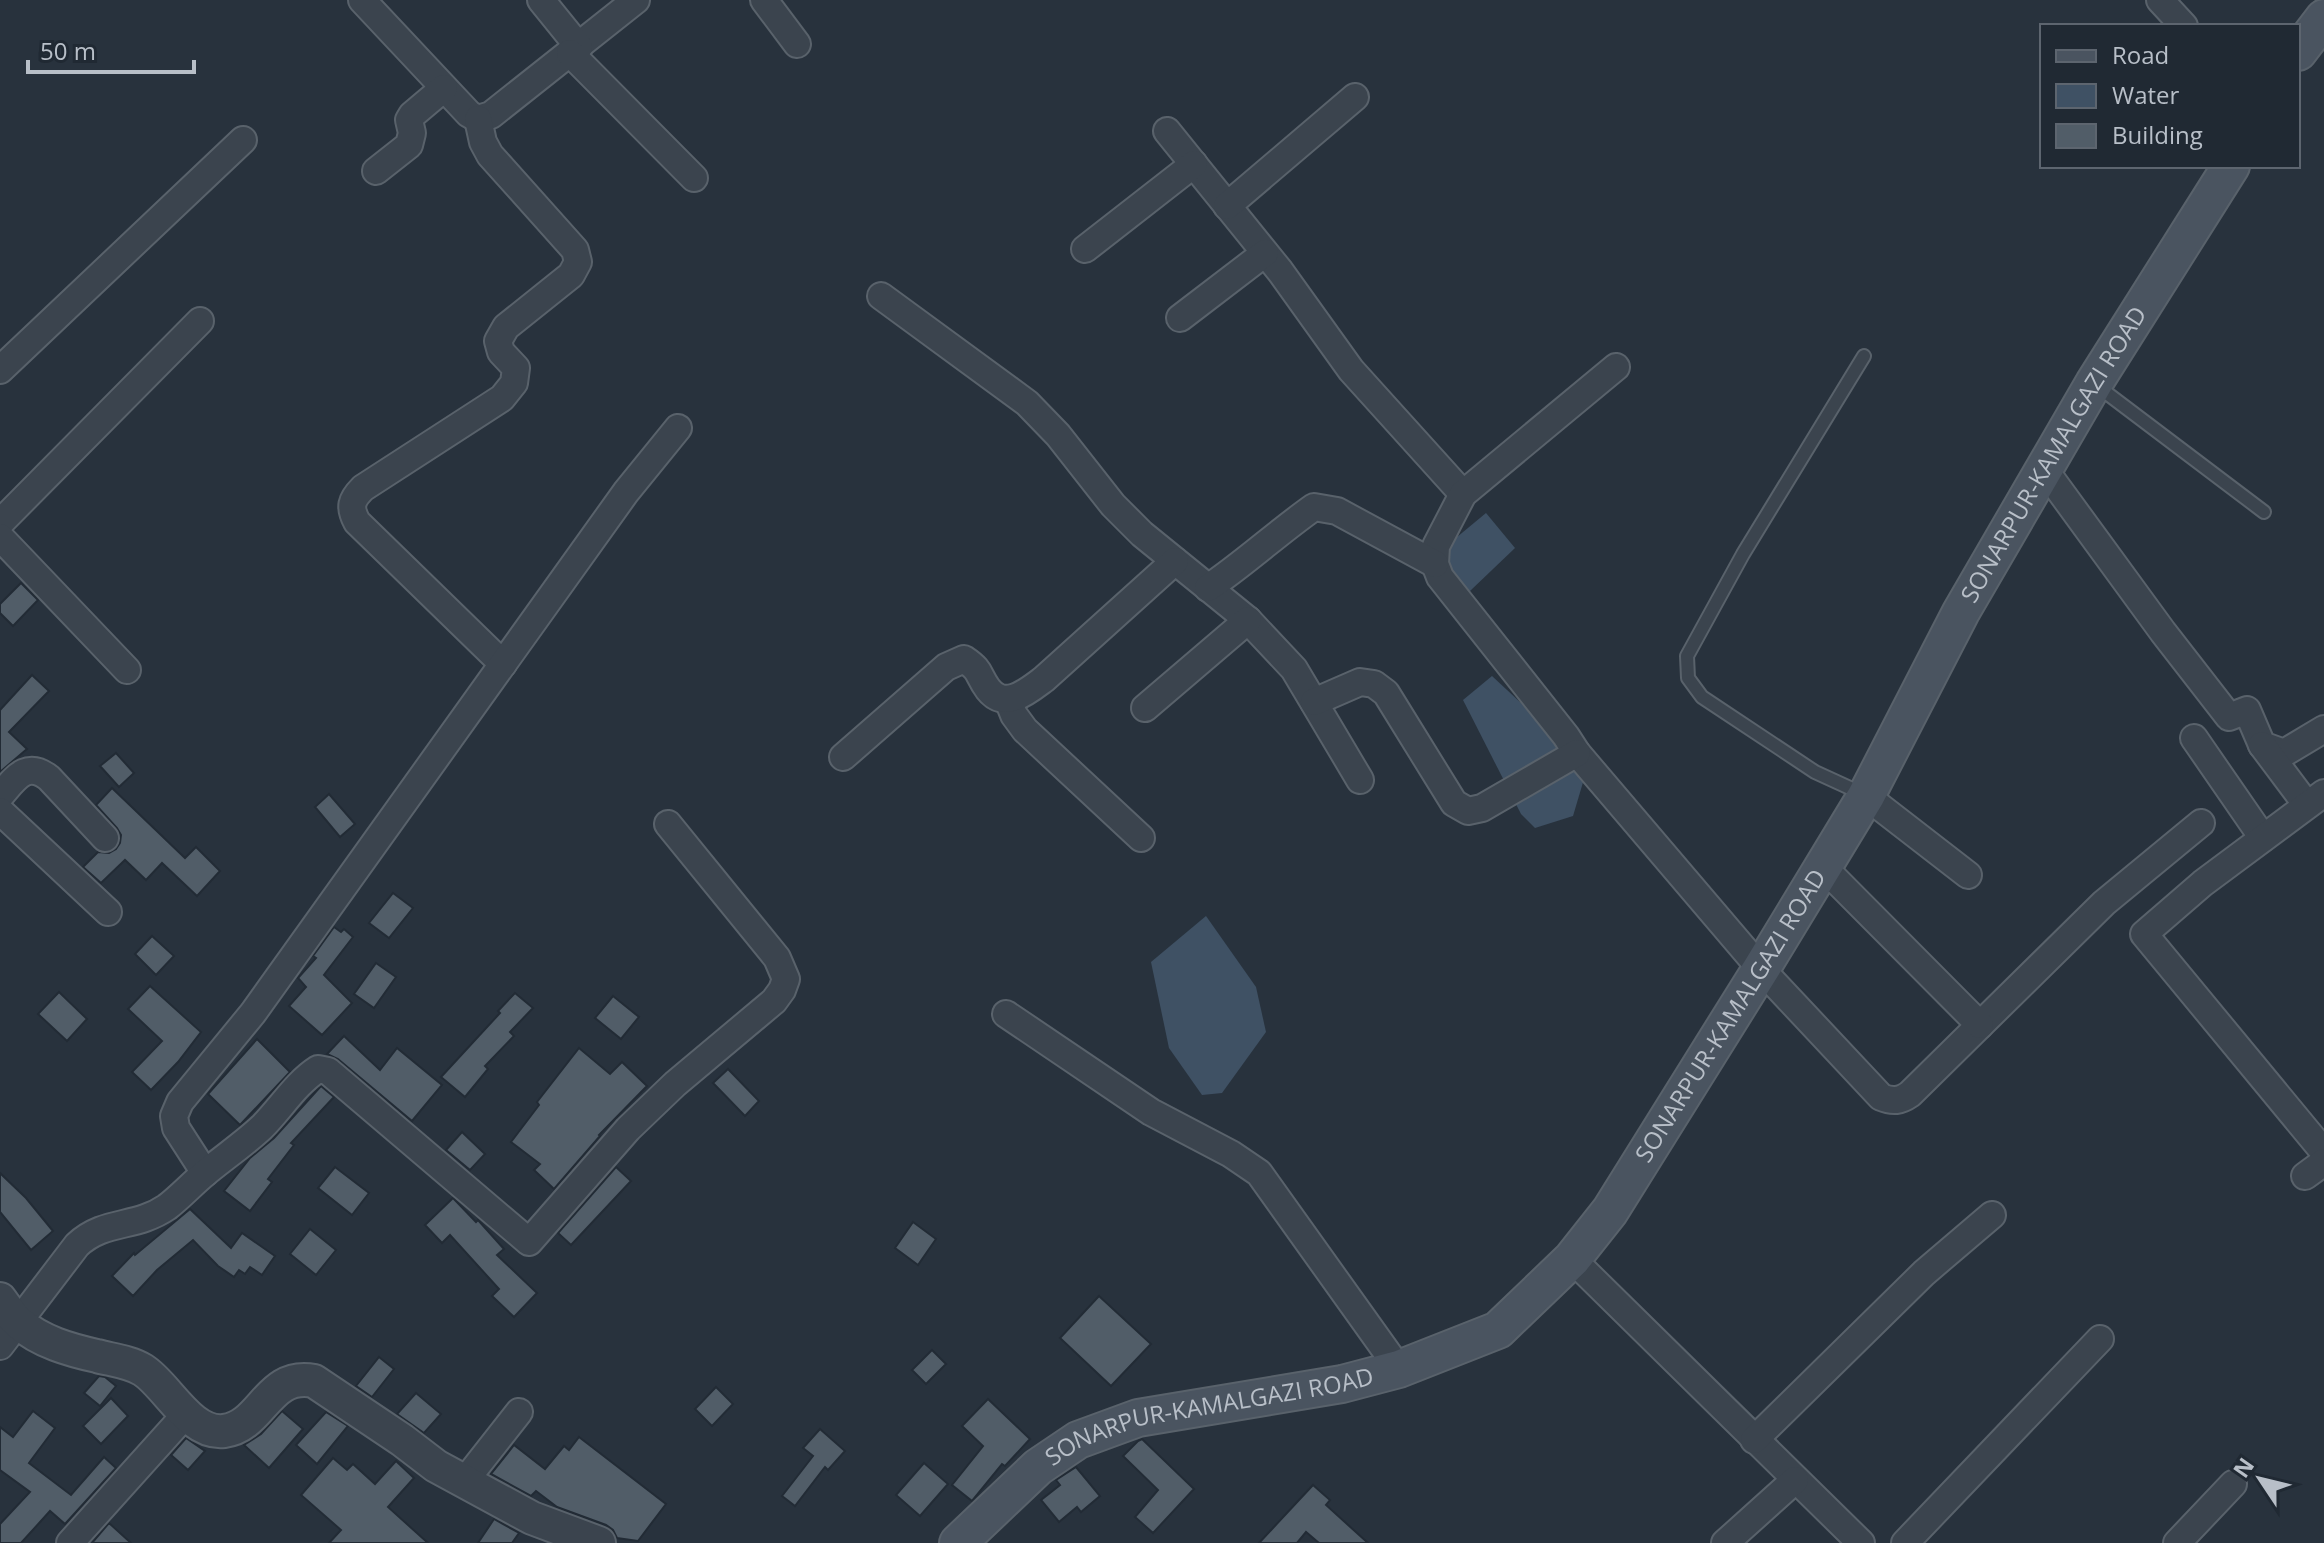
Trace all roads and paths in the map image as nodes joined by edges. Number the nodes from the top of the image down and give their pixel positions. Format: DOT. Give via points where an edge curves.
graph roads {
  1 [pos="362,0"];
  2 [pos="541,0"];
  3 [pos="636,0"];
  4 [pos="764,0"];
  5 [pos="2160,0"];
  6 [pos="2324,18"];
  7 [pos="2182,24"];
  8 [pos="797,44"];
  9 [pos="2300,49"];
  10 [pos="574,50"];
  11 [pos="444,88"];
  12 [pos="1355,97"];
  13 [pos="478,119"];
  14 [pos="1167,131"];
  15 [pos="243,140"];
  16 [pos="1194,164"];
  17 [pos="2224,169"];
  18 [pos="376,171"];
  19 [pos="694,178"];
  20 [pos="1227,206"];
  21 [pos="1085,249"];
  22 [pos="1265,253"];
  23 [pos="881,296"];
  24 [pos="1180,318"];
  25 [pos="200,321"];
  26 [pos="1864,356"];
  27 [pos="1616,367"];
  28 [pos="0,370"];
  29 [pos="2094,383"];
  30 [pos="678,428"];
  31 [pos="2044,469"];
  32 [pos="1463,494"];
  33 [pos="2264,512"];
  34 [pos="0,523"];
  35 [pos="0,537"];
  36 [pos="1175,561"];
  37 [pos="1435,564"];
  38 [pos="1208,588"];
  39 [pos="1248,620"];
  40 [pos="503,664"];
  41 [pos="127,670"];
  42 [pos="1008,700"];
  43 [pos="1314,702"];
  44 [pos="1145,708"];
  45 [pos="2324,729"];
  46 [pos="2194,738"];
  47 [pos="2262,745"];
  48 [pos="1577,753"];
  49 [pos="843,757"];
  50 [pos="1360,780"];
  51 [pos="0,796"];
  52 [pos="1866,796"];
  53 [pos="2316,799"];
  54 [pos="0,811"];
  55 [pos="2201,823"];
  56 [pos="668,824"];
  57 [pos="105,838"];
  58 [pos="1141,838"];
  59 [pos="2263,838"];
  60 [pos="1823,867"];
  61 [pos="1968,875"];
  62 [pos="108,912"];
  63 [pos="1761,969"];
  64 [pos="1006,1014"];
  65 [pos="1980,1025"];
  66 [pos="2324,1152"];
  67 [pos="205,1173"];
  68 [pos="1992,1215"];
  69 [pos="1572,1259"];
  70 [pos="6,1323"];
  71 [pos="2100,1339"];
  72 [pos="1399,1369"];
  73 [pos="519,1412"];
  74 [pos="186,1414"];
  75 [pos="1754,1440"];
  76 [pos="1795,1480"];
  77 [pos="464,1482"];
  78 [pos="2233,1484"];
  79 [pos="70,1543"];
  80 [pos="599,1543"];
  81 [pos="958,1543"];
  82 [pos="1725,1543"];
  83 [pos="1861,1543"];
  84 [pos="1905,1543"];
  85 [pos="2177,1543"];
  1 -- 11 [label="street"];
  2 -- 10 [label="street"];
  3 -- 10 [label="street"];
  4 -- 8 [label="street"];
  5 -- 7 [label="street"];
  6 -- 9 [label="main road"];
  10 -- 13 [label="street" via="491,115"];
  10 -- 19 [label="street"];
  11 -- 13 [label="street"];
  11 -- 18 [label="street" via="412,115 409,145"];
  12 -- 20 [label="street"];
  13 -- 40 [label="street" via="490,155 575,250 578,262 571,275 506,327 498,341 516,368 514,383 502,398 363,488 353,498 351,511"];
  14 -- 16 [label="street"];
  15 -- 28 [label="street"];
  16 -- 20 [label="street"];
  16 -- 21 [label="street"];
  17 -- 29 [label="main road, SONARPUR-KAMALGAZI ROAD"];
  20 -- 22 [label="street"];
  22 -- 24 [label="street"];
  22 -- 32 [label="street" via="1351,370"];
  23 -- 36 [label="street" via="1027,403 1113,505"];
  25 -- 34 [label="street"];
  26 -- 52 [label="lane" via="1687,656 1688,678 1702,697 1815,772"];
  27 -- 32 [label="street"];
  29 -- 31 [label="main road, SONARPUR-KAMALGAZI ROAD"];
  29 -- 33 [label="lane"];
  30 -- 40 [label="street"];
  31 -- 47 [label="street" via="2229,717 2247,710"];
  31 -- 52 [label="main road, SONARPUR-KAMALGAZI ROAD" via="1961,612"];
  32 -- 37 [label="street" via="1436,546"];
  35 -- 41 [label="street"];
  36 -- 38 [label="street"];
  36 -- 42 [label="street" via="1044,679"];
  37 -- 38 [label="street" via="1337,511 1314,507"];
  37 -- 48 [label="street"];
  38 -- 39 [label="street"];
  39 -- 43 [label="street" via="1294,669"];
  39 -- 44 [label="street"];
  40 -- 67 [label="street" via="253,1013 180,1102 176,1128"];
  42 -- 49 [label="street" via="995,696 978,668 964,659 946,667"];
  42 -- 58 [label="street" via="1025,730"];
  43 -- 48 [label="street" via="1360,682 1374,684 1386,693 1454,803 1468,811"];
  43 -- 50 [label="street"];
  45 -- 47 [label="street" via="2284,753"];
  46 -- 59 [label="street"];
  47 -- 53 [label="street"];
  48 -- 63 [label="street"];
  51 -- 57 [label="street" via="27,770 39,770"];
  52 -- 60 [label="main road, SONARPUR-KAMALGAZI ROAD"];
  52 -- 61 [label="street"];
  53 -- 59 [label="street"];
  54 -- 62 [label="street"];
  55 -- 65 [label="street" via="2104,903"];
  56 -- 67 [label="street" via="777,958 786,979 774,1001 628,1129 529,1242 328,1071 318,1069 308,1076 261,1128"];
  59 -- 66 [label="street" via="2144,934"];
  60 -- 63 [label="main road, SONARPUR-KAMALGAZI ROAD"];
  60 -- 65 [label="street"];
  63 -- 65 [label="street" via="1881,1097 1891,1101 1910,1094"];
  63 -- 69 [label="main road, SONARPUR-KAMALGAZI ROAD" via="1610,1211"];
  64 -- 72 [label="street" via="1151,1112 1259,1173"];
  67 -- 70 [label="street" via="148,1217 89,1234"];
  68 -- 75 [label="street" via="1924,1273"];
  69 -- 72 [label="main road, SONARPUR-KAMALGAZI ROAD" via="1498,1330"];
  69 -- 75 [label="street"];
  70 -- 74 [label="street" via="59,1346 144,1371"];
  71 -- 84 [label="street"];
  72 -- 81 [label="main road, SONARPUR-KAMALGAZI ROAD" via="1342,1384 1138,1418 1078,1440 1038,1467"];
  73 -- 77 [label="street"];
  74 -- 77 [label="street" via="202,1425 228,1431 286,1382 314,1381"];
  74 -- 79 [label="street"];
  75 -- 76 [label="street"];
  76 -- 82 [label="street"];
  76 -- 83 [label="street"];
  77 -- 80 [label="street" via="532,1518"];
  78 -- 85 [label="street"];
}
